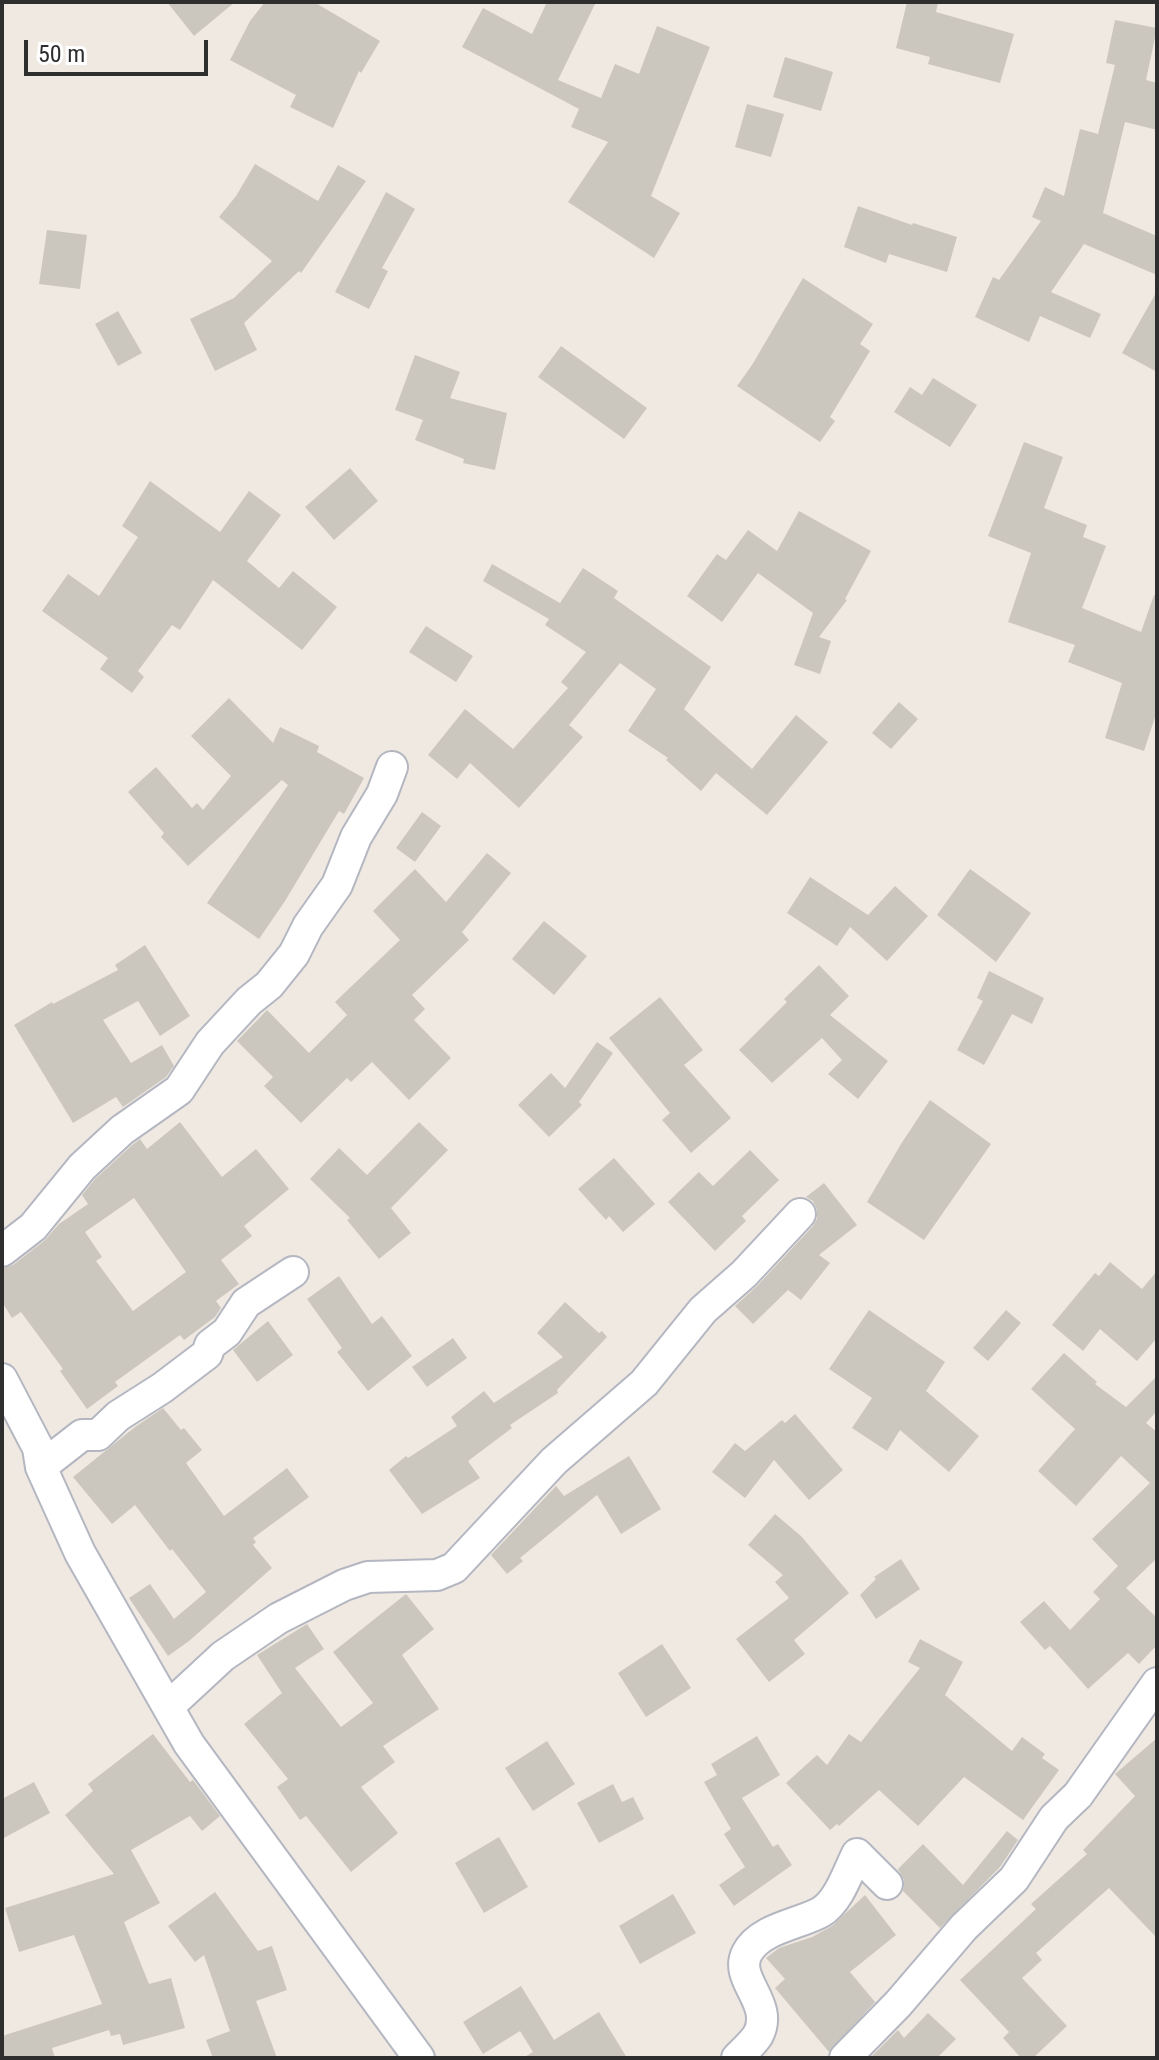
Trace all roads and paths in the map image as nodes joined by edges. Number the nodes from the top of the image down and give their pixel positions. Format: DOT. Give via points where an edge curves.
graph roads {
  1 [pos="392,767"];
  2 [pos="800,1214"];
  3 [pos="2,1251"];
  4 [pos="293,1272"];
  5 [pos="2,1379"];
  6 [pos="41,1467"];
  7 [pos="1157,1683"];
  8 [pos="168,1707"];
  9 [pos="887,1884"];
  10 [pos="419,2058"];
  11 [pos="737,2058"];
  12 [pos="845,2058"];
  1 -- 3 [label="street" via="337,885 294,954 210,1043 179,1090 122,1130 82,1167 33,1227"];
  2 -- 8 [label="street" via="703,1310 644,1383 554,1461 454,1568 437,1575 368,1577 344,1585 279,1618 223,1656"];
  4 -- 6 [label="street" via="246,1303 207,1354 98,1435 82,1435"];
  5 -- 6 [label="street" via="38,1448"];
  6 -- 8 [label="street" via="80,1553"];
  7 -- 12 [label="street" via="1014,1879"];
  8 -- 10 [label="street" via="189,1744"];
  9 -- 11 [label="street" via="857,1854 823,1911 755,1943 744,1967 763,2021 757,2037"];
}
